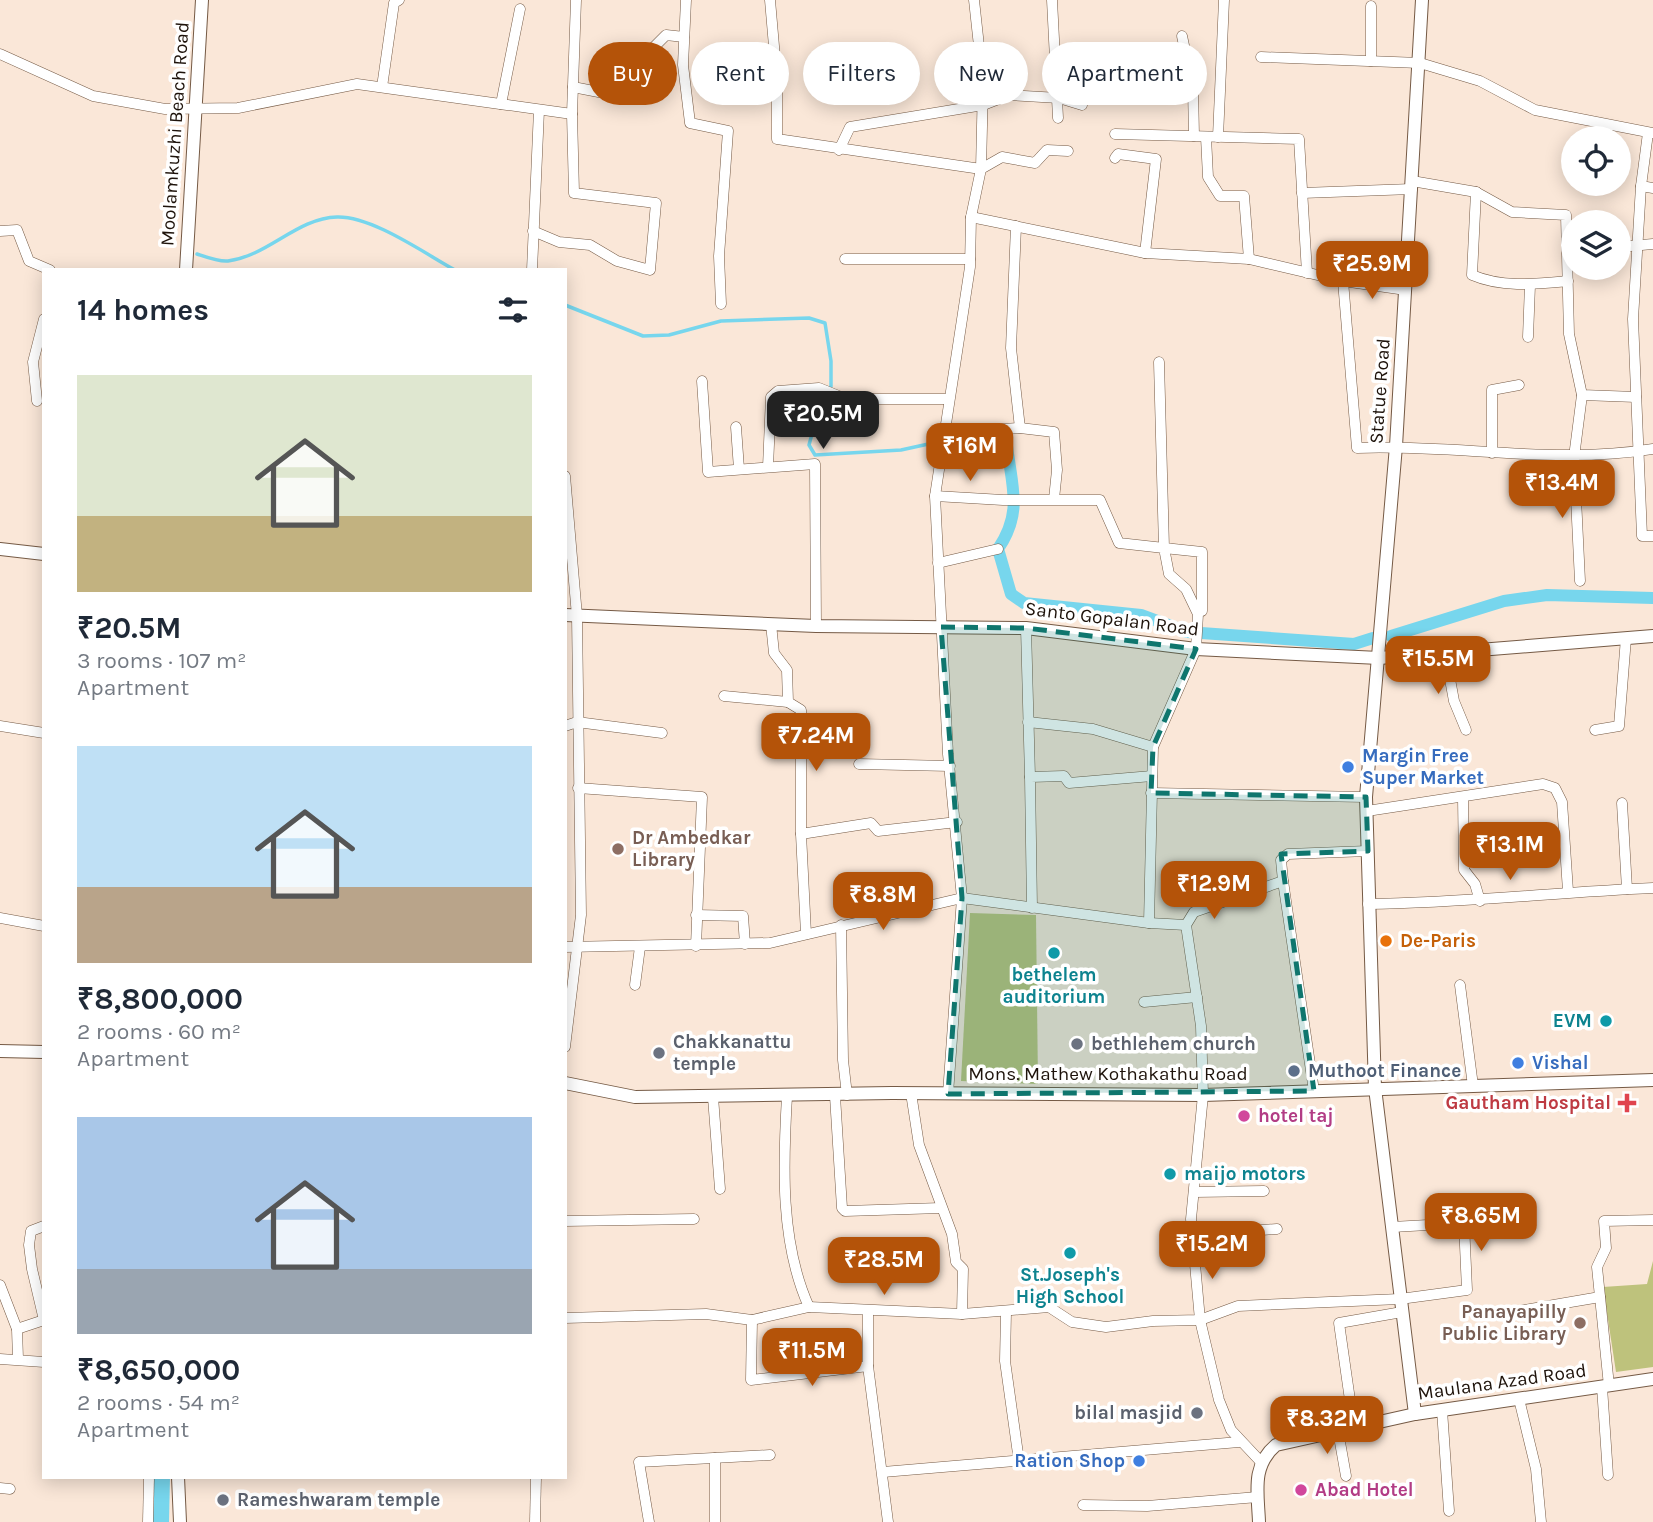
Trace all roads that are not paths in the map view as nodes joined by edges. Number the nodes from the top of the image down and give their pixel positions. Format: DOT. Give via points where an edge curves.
graph roads {
  1 [pos="202,0"];
  2 [pos="399,0"];
  3 [pos="576,0"];
  4 [pos="686,0"];
  5 [pos="770,0"];
  6 [pos="974,0"];
  7 [pos="1052,0"];
  8 [pos="1224,0"];
  9 [pos="1422,0"];
  10 [pos="1371,6"];
  11 [pos="520,9"];
  12 [pos="1182,36"];
  13 [pos="684,37"];
  14 [pos="979,42"];
  15 [pos="1055,42"];
  16 [pos="0,54"];
  17 [pos="1261,57"];
  18 [pos="1371,61"];
  19 [pos="1420,63"];
  20 [pos="382,87"];
  21 [pos="573,87"];
  22 [pos="501,104"];
  23 [pos="983,105"];
  24 [pos="1059,105"];
  25 [pos="197,107"];
  26 [pos="538,110"];
  27 [pos="572,114"];
  28 [pos="1058,118"];
  29 [pos="1650,133"];
  30 [pos="1115,134"];
  31 [pos="1194,136"];
  32 [pos="1206,137"];
  33 [pos="1218,137"];
  34 [pos="839,150"];
  35 [pos="1068,151"];
  36 [pos="1115,158"];
  37 [pos="981,169"];
  38 [pos="1412,185"];
  39 [pos="1641,186"];
  40 [pos="1653,188"];
  41 [pos="1302,192"];
  42 [pos="1476,192"];
  43 [pos="1561,215"];
  44 [pos="971,217"];
  45 [pos="1016,226"];
  46 [pos="0,231"];
  47 [pos="533,231"];
  48 [pos="1653,244"];
  49 [pos="1631,246"];
  50 [pos="1637,246"];
  51 [pos="1145,253"];
  52 [pos="845,259"];
  53 [pos="970,259"];
  54 [pos="1249,259"];
  55 [pos="45,268"];
  56 [pos="186,268"];
  57 [pos="532,268"];
  58 [pos="1307,273"];
  59 [pos="1343,281"];
  60 [pos="1568,281"];
  61 [pos="1530,285"];
  62 [pos="1406,290"];
  63 [pos="721,304"];
  64 [pos="42,327"];
  65 [pos="1528,337"];
  66 [pos="1159,362"];
  67 [pos="702,381"];
  68 [pos="1520,385"];
  69 [pos="1582,395"];
  70 [pos="1636,397"];
  71 [pos="948,398"];
  72 [pos="37,401"];
  73 [pos="736,427"];
  74 [pos="1020,428"];
  75 [pos="942,433"];
  76 [pos="1396,446"];
  77 [pos="1653,449"];
  78 [pos="1638,452"];
  79 [pos="1492,453"];
  80 [pos="1574,457"];
  81 [pos="768,467"];
  82 [pos="739,469"];
  83 [pos="934,496"];
  84 [pos="1054,499"];
  85 [pos="567,523"];
  86 [pos="1653,536"];
  87 [pos="1164,548"];
  88 [pos="0,549"];
  89 [pos="998,549"];
  90 [pos="42,554"];
  91 [pos="938,564"];
  92 [pos="1580,581"];
  93 [pos="1202,611"];
  94 [pos="571,616"];
  95 [pos="771,624"];
  96 [pos="816,626"];
  97 [pos="941,627"];
  98 [pos="1026,628"];
  99 [pos="1653,636"];
  100 [pos="1626,638"];
  101 [pos="1196,643"];
  102 [pos="1445,652"];
  103 [pos="1380,658"];
  104 [pos="724,696"];
  105 [pos="788,702"];
  106 [pos="577,722"];
  107 [pos="1028,722"];
  108 [pos="567,725"];
  109 [pos="0,726"];
  110 [pos="1466,730"];
  111 [pos="1595,730"];
  112 [pos="42,733"];
  113 [pos="662,733"];
  114 [pos="1153,747"];
  115 [pos="859,764"];
  116 [pos="950,766"];
  117 [pos="1152,776"];
  118 [pos="1030,777"];
  119 [pos="578,788"];
  120 [pos="1151,793"];
  121 [pos="1366,797"];
  122 [pos="1463,797"];
  123 [pos="1622,803"];
  124 [pos="1367,811"];
  125 [pos="957,822"];
  126 [pos="801,834"];
  127 [pos="1368,851"];
  128 [pos="1283,881"];
  129 [pos="1653,888"];
  130 [pos="1627,889"];
  131 [pos="1569,891"];
  132 [pos="962,898"];
  133 [pos="1480,901"];
  134 [pos="1368,904"];
  135 [pos="1032,908"];
  136 [pos="696,915"];
  137 [pos="0,918"];
  138 [pos="1149,923"];
  139 [pos="841,925"];
  140 [pos="1186,925"];
  141 [pos="42,926"];
  142 [pos="806,934"];
  143 [pos="745,944"];
  144 [pos="695,946"];
  145 [pos="567,947"];
  146 [pos="640,947"];
  147 [pos="579,948"];
  148 [pos="635,985"];
  149 [pos="1460,985"];
  150 [pos="1197,998"];
  151 [pos="1144,1002"];
  152 [pos="567,1034"];
  153 [pos="0,1051"];
  154 [pos="42,1052"];
  155 [pos="1653,1080"];
  156 [pos="567,1083"];
  157 [pos="1473,1086"];
  158 [pos="1375,1088"];
  159 [pos="1314,1091"];
  160 [pos="911,1093"];
  161 [pos="947,1094"];
  162 [pos="1203,1095"];
  163 [pos="787,1096"];
  164 [pos="841,1096"];
  165 [pos="713,1097"];
  166 [pos="720,1189"];
  167 [pos="1264,1191"];
  168 [pos="1194,1192"];
  169 [pos="941,1208"];
  170 [pos="694,1219"];
  171 [pos="1653,1220"];
  172 [pos="567,1221"];
  173 [pos="42,1227"];
  174 [pos="1392,1227"];
  175 [pos="1277,1229"];
  176 [pos="1192,1236"];
  177 [pos="0,1285"];
  178 [pos="1600,1297"];
  179 [pos="1401,1306"];
  180 [pos="809,1307"];
  181 [pos="42,1310"];
  182 [pos="868,1312"];
  183 [pos="1006,1312"];
  184 [pos="962,1314"];
  185 [pos="1495,1315"];
  186 [pos="567,1318"];
  187 [pos="751,1320"];
  188 [pos="1200,1320"];
  189 [pos="42,1321"];
  190 [pos="17,1329"];
  191 [pos="0,1359"];
  192 [pos="18,1359"];
  193 [pos="42,1362"];
  194 [pos="868,1366"];
  195 [pos="1653,1379"];
  196 [pos="1605,1386"];
  197 [pos="1519,1399"];
  198 [pos="1441,1410"];
  199 [pos="1415,1414"];
  200 [pos="1354,1428"];
  201 [pos="1338,1431"];
  202 [pos="1239,1442"];
  203 [pos="770,1455"];
  204 [pos="715,1458"];
  205 [pos="1019,1461"];
  206 [pos="1261,1462"];
  207 [pos="883,1472"];
  208 [pos="1608,1475"];
  209 [pos="1346,1476"];
  210 [pos="149,1479"];
  211 [pos="178,1479"];
  212 [pos="536,1479"];
  213 [pos="1258,1497"];
  214 [pos="1083,1504"];
  215 [pos="1449,1511"];
  216 [pos="148,1522"];
  217 [pos="180,1522"];
  218 [pos="535,1522"];
  219 [pos="649,1522"];
  220 [pos="715,1522"];
  221 [pos="888,1522"];
  222 [pos="1259,1522"];
  223 [pos="1541,1522"];
  1 -- 25 [label="main road, Moolamkuzhi Beach Road"];
  2 -- 20 [label="street" via="394,2"];
  3 -- 21 [label="street"];
  4 -- 13 [label="street"];
  5 -- 34 [label="street" via="777,139"];
  6 -- 14 [label="street"];
  7 -- 15 [label="street"];
  8 -- 33 [label="street"];
  9 -- 19 [label="main road, Statue Road"];
  10 -- 18 [label="street"];
  11 -- 22 [label="street"];
  12 -- 31 [label="street" via="1193,88"];
  13 -- 21 [label="street" via="666,35 623,78 614,95"];
  13 -- 63 [label="street" via="690,123 728,131 719,256"];
  16 -- 25 [label="street" via="93,96 165,109"];
  17 -- 18 [label="street"];
  18 -- 19 [label="street"];
  19 -- 29 [label="street" via="1480,81 1535,110"];
  19 -- 38 [label="main road, Statue Road"];
  20 -- 22 [label="street"];
  20 -- 25 [label="street" via="357,84 238,108"];
  21 -- 27 [label="street"];
  22 -- 26 [label="street"];
  23 -- 34 [label="street" via="850,127"];
  23 -- 37 [label="street"];
  24 -- 28 [label="street"];
  25 -- 56 [label="main road, Moolamkuzhi Beach Road"];
  26 -- 27 [label="street"];
  26 -- 47 [label="street"];
  27 -- 47 [label="street" via="574,193 656,203 650,270 617,261 590,245 559,242"];
  29 -- 39 [label="street"];
  30 -- 31 [label="street"];
  31 -- 32 [label="street"];
  32 -- 33 [label="street"];
  32 -- 54 [label="street" via="1208,177 1220,196 1244,196"];
  33 -- 41 [label="street" via="1299,139"];
  34 -- 37 [label="street"];
  35 -- 37 [label="street" via="1047,149 1035,163 1002,157"];
  36 -- 51 [label="street" via="1118,154 1156,159"];
  37 -- 44 [label="street"];
  38 -- 41 [label="street"];
  38 -- 42 [label="street"];
  38 -- 62 [label="main road, Statue Road"];
  39 -- 40 [label="street"];
  39 -- 50 [label="street"];
  41 -- 58 [label="street"];
  42 -- 43 [label="street" via="1512,212"];
  42 -- 61 [label="street" via="1472,275 1485,281"];
  44 -- 45 [label="street"];
  44 -- 53 [label="street"];
  45 -- 51 [label="street"];
  45 -- 74 [label="street" via="1011,348"];
  46 -- 55 [label="street" via="17,230 29,261"];
  47 -- 57 [label="street"];
  48 -- 50 [label="street"];
  49 -- 50 [label="street"];
  50 -- 70 [label="street" via="1633,319"];
  51 -- 54 [label="street"];
  52 -- 53 [label="street"];
  53 -- 71 [label="street"];
  54 -- 58 [label="street"];
  58 -- 59 [label="street"];
  59 -- 62 [label="street"];
  59 -- 76 [label="street" via="1357,448"];
  60 -- 61 [label="street"];
  60 -- 69 [label="street" via="1569,334"];
  61 -- 65 [label="street"];
  62 -- 76 [label="main road, Statue Road"];
  64 -- 72 [label="street" via="33,362"];
  66 -- 87 [label="street"];
  67 -- 82 [label="street" via="708,472"];
  68 -- 79 [label="street" via="1492,390"];
  69 -- 70 [label="street"];
  69 -- 80 [label="street"];
  70 -- 78 [label="street"];
  71 -- 75 [label="street"];
  71 -- 81 [label="street" via="846,399 828,392 778,391 771,397"];
  73 -- 82 [label="street"];
  74 -- 75 [label="street"];
  74 -- 84 [label="street" via="1054,432"];
  75 -- 83 [label="street"];
  76 -- 79 [label="street"];
  76 -- 103 [label="main road, Statue Road"];
  77 -- 78 [label="street"];
  78 -- 80 [label="street"];
  78 -- 86 [label="street" via="1642,536"];
  79 -- 80 [label="street"];
  80 -- 92 [label="street"];
  81 -- 82 [label="street"];
  81 -- 96 [label="street" via="815,464"];
  83 -- 84 [label="street"];
  83 -- 91 [label="street"];
  84 -- 87 [label="street" via="1100,500 1119,543"];
  85 -- 94 [label="street"];
  87 -- 93 [label="street" via="1202,552"];
  87 -- 101 [label="street" via="1169,574 1186,589 1198,614"];
  88 -- 90 [label="main road"];
  89 -- 91 [label="street"];
  91 -- 97 [label="street"];
  94 -- 95 [label="main road, Santo Gopalan Road"];
  94 -- 106 [label="street"];
  95 -- 96 [label="main road, Santo Gopalan Road"];
  95 -- 105 [label="street" via="774,653 786,670"];
  96 -- 97 [label="main road, Santo Gopalan Road"];
  97 -- 98 [label="main road, Santo Gopalan Road"];
  97 -- 116 [label="street"];
  98 -- 101 [label="main road, Santo Gopalan Road"];
  98 -- 107 [label="street"];
  99 -- 100 [label="main road, Santo Gopalan Road"];
  100 -- 102 [label="main road, Santo Gopalan Road"];
  100 -- 111 [label="street" via="1619,726"];
  101 -- 103 [label="main road, Santo Gopalan Road"];
  101 -- 114 [label="street"];
  102 -- 103 [label="main road, Santo Gopalan Road"];
  102 -- 110 [label="street" via="1454,701"];
  103 -- 121 [label="main road, Statue Road"];
  104 -- 105 [label="street"];
  105 -- 126 [label="street" via="801,710"];
  106 -- 108 [label="street"];
  106 -- 113 [label="street"];
  106 -- 119 [label="street"];
  107 -- 114 [label="street" via="1093,729"];
  107 -- 118 [label="street"];
  109 -- 112 [label="street"];
  114 -- 117 [label="street"];
  115 -- 116 [label="street"];
  116 -- 125 [label="street"];
  117 -- 118 [label="street" via="1069,783 1064,776"];
  117 -- 120 [label="street"];
  118 -- 135 [label="street"];
  119 -- 136 [label="street" via="702,797"];
  119 -- 147 [label="street"];
  120 -- 121 [label="street"];
  120 -- 138 [label="street"];
  121 -- 124 [label="main road, Statue Road"];
  122 -- 124 [label="street"];
  122 -- 131 [label="street" via="1543,784 1555,788 1562,802"];
  122 -- 133 [label="street" via="1464,870"];
  123 -- 130 [label="street"];
  124 -- 127 [label="main road, Statue Road"];
  125 -- 126 [label="street" via="878,831 871,823 856,824"];
  125 -- 132 [label="street"];
  126 -- 142 [label="street"];
  127 -- 128 [label="street" via="1288,853 1281,860"];
  127 -- 134 [label="main road, Statue Road"];
  128 -- 140 [label="street" via="1194,912"];
  128 -- 159 [label="street"];
  129 -- 130 [label="street"];
  130 -- 131 [label="street"];
  131 -- 133 [label="street"];
  132 -- 135 [label="street"];
  132 -- 139 [label="street"];
  132 -- 161 [label="street"];
  133 -- 134 [label="street"];
  134 -- 158 [label="main road, Statue Road"];
  135 -- 138 [label="street"];
  136 -- 143 [label="street" via="743,916"];
  136 -- 144 [label="street"];
  137 -- 141 [label="street"];
  138 -- 140 [label="street"];
  139 -- 142 [label="street"];
  139 -- 164 [label="street"];
  140 -- 150 [label="street"];
  142 -- 143 [label="street"];
  143 -- 144 [label="street"];
  144 -- 146 [label="street"];
  145 -- 147 [label="street"];
  146 -- 147 [label="street"];
  146 -- 148 [label="street"];
  147 -- 152 [label="street"];
  149 -- 157 [label="street"];
  150 -- 151 [label="street"];
  150 -- 162 [label="street"];
  153 -- 154 [label="main road"];
  155 -- 157 [label="main road, Mons. Mathew Kothakathu Road"];
  156 -- 165 [label="main road, Mons. Mathew Kothakathu Road" via="635,1097"];
  157 -- 158 [label="main road, Mons. Mathew Kothakathu Road"];
  158 -- 159 [label="main road, Mons. Mathew Kothakathu Road"];
  158 -- 174 [label="main road, Statue Road"];
  159 -- 162 [label="main road, Mons. Mathew Kothakathu Road"];
  160 -- 161 [label="main road, Mons. Mathew Kothakathu Road"];
  160 -- 164 [label="main road, Mons. Mathew Kothakathu Road"];
  160 -- 169 [label="street" via="919,1145"];
  161 -- 162 [label="main road, Mons. Mathew Kothakathu Road"];
  162 -- 168 [label="street"];
  163 -- 164 [label="main road, Mons. Mathew Kothakathu Road"];
  163 -- 165 [label="main road, Mons. Mathew Kothakathu Road"];
  163 -- 180 [label="street" via="784,1142 789,1234 797,1280"];
  164 -- 169 [label="street" via="842,1208"];
  165 -- 166 [label="street"];
  167 -- 168 [label="street"];
  168 -- 176 [label="street"];
  169 -- 184 [label="street" via="952,1234 956,1262 963,1269"];
  170 -- 172 [label="street"];
  171 -- 178 [label="street" via="1604,1221 1606,1248 1597,1267"];
  173 -- 181 [label="street" via="31,1231 29,1245"];
  174 -- 179 [label="main road, Statue Road"];
  174 -- 179 [label="street" via="1464,1223 1467,1290"];
  175 -- 176 [label="street"];
  176 -- 188 [label="street"];
  177 -- 190 [label="street"];
  178 -- 185 [label="street"];
  178 -- 196 [label="street"];
  179 -- 188 [label="street" via="1238,1306"];
  179 -- 199 [label="main road, Statue Road"];
  179 -- 200 [label="street" via="1339,1323"];
  180 -- 182 [label="street"];
  180 -- 187 [label="street"];
  182 -- 184 [label="street"];
  182 -- 194 [label="street"];
  183 -- 184 [label="street"];
  183 -- 188 [label="street" via="1049,1307 1072,1322 1106,1327"];
  183 -- 205 [label="street" via="1005,1360"];
  186 -- 187 [label="street" via="706,1314"];
  187 -- 194 [label="street" via="751,1380"];
  188 -- 202 [label="street" via="1219,1400"];
  189 -- 190 [label="street"];
  190 -- 192 [label="street"];
  191 -- 192 [label="street"];
  192 -- 193 [label="street"];
  194 -- 207 [label="street"];
  195 -- 196 [label="main road, Maulana Azad Road"];
  196 -- 197 [label="main road, Maulana Azad Road"];
  196 -- 208 [label="street"];
  197 -- 198 [label="main road, Maulana Azad Road"];
  197 -- 223 [label="street" via="1536,1469"];
  198 -- 199 [label="main road, Maulana Azad Road"];
  198 -- 215 [label="street"];
  199 -- 200 [label="main road, Maulana Azad Road"];
  200 -- 201 [label="main road, Maulana Azad Road"];
  201 -- 206 [label="main road, Maulana Azad Road" via="1276,1445"];
  201 -- 209 [label="street"];
  202 -- 205 [label="street"];
  202 -- 206 [label="street"];
  203 -- 204 [label="street"];
  204 -- 219 [label="street" via="639,1462"];
  204 -- 220 [label="street"];
  205 -- 207 [label="street"];
  206 -- 213 [label="main road" via="1256,1477"];
  207 -- 221 [label="street"];
  210 -- 216 [label="street"];
  211 -- 217 [label="main road"];
  212 -- 218 [label="street"];
  213 -- 214 [label="street" via="1147,1507"];
  213 -- 222 [label="main road"];
}
